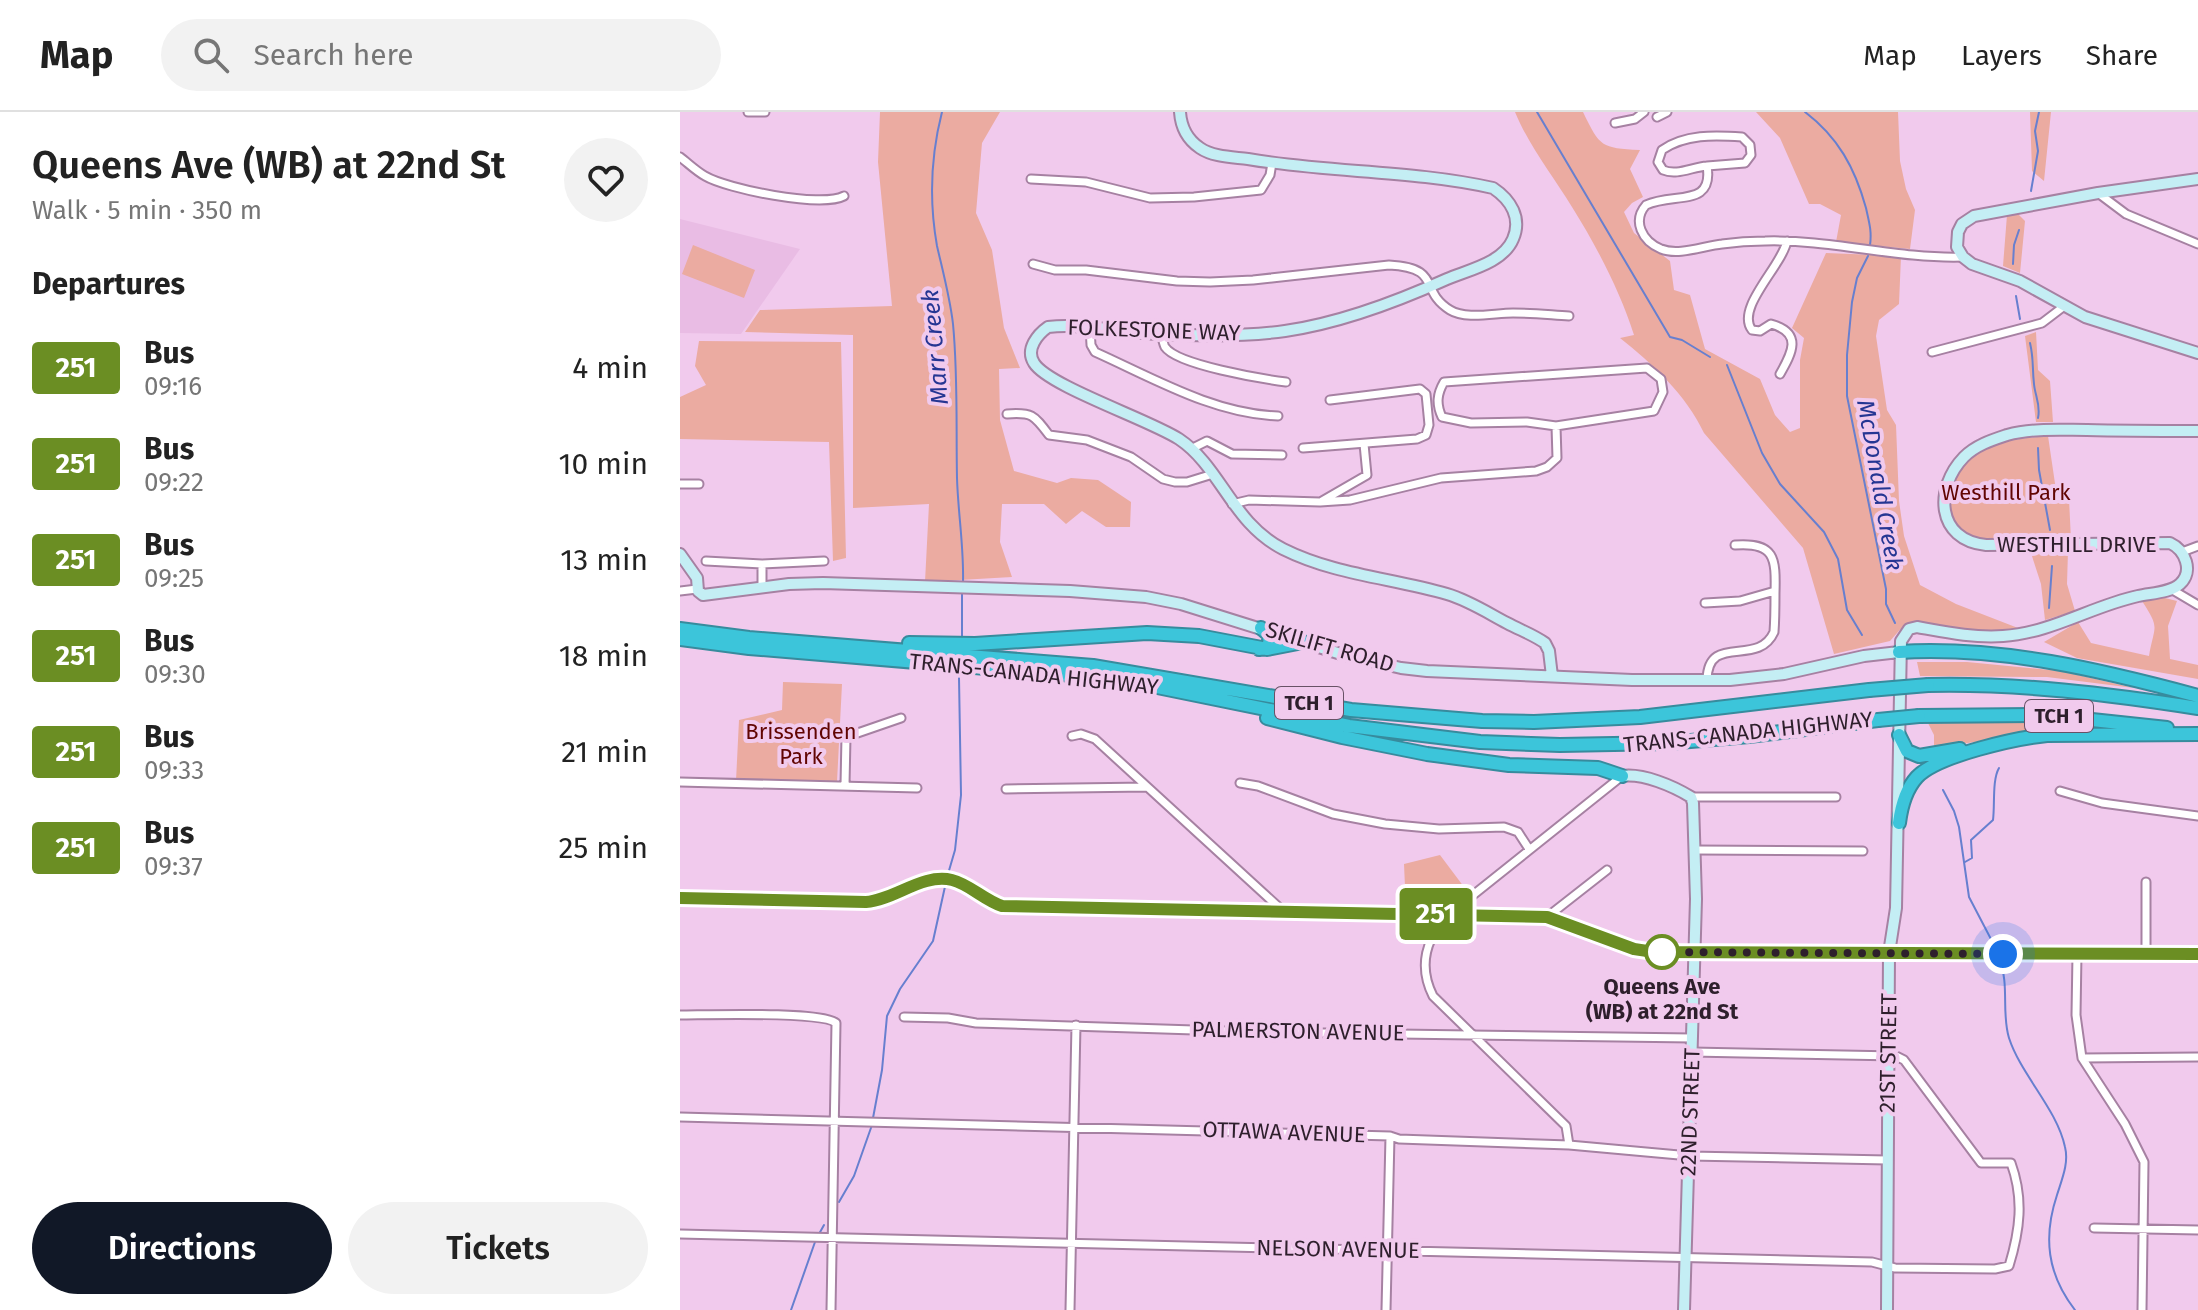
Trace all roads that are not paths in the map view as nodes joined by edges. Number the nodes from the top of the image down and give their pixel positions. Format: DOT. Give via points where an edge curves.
graph roads {
  1 [pos="748,112"];
  2 [pos="765,112"];
  3 [pos="1180,112"];
  4 [pos="1644,112"];
  5 [pos="1667,112"];
  6 [pos="1657,117"];
  7 [pos="1615,123"];
  8 [pos="681,156"];
  9 [pos="1272,163"];
  10 [pos="1707,166"];
  11 [pos="1031,179"];
  12 [pos="2198,179"];
  13 [pos="2098,193"];
  14 [pos="844,196"];
  15 [pos="1787,241"];
  16 [pos="2198,244"];
  17 [pos="1963,257"];
  18 [pos="1033,264"];
  19 [pos="1432,288"];
  20 [pos="2063,307"];
  21 [pos="1569,316"];
  22 [pos="1090,328"];
  23 [pos="1161,335"];
  24 [pos="1932,352"];
  25 [pos="2198,353"];
  26 [pos="1780,374"];
  27 [pos="1286,382"];
  28 [pos="1330,400"];
  29 [pos="1007,414"];
  30 [pos="1278,416"];
  31 [pos="1556,426"];
  32 [pos="2198,431"];
  33 [pos="1364,444"];
  34 [pos="1303,448"];
  35 [pos="1191,449"];
  36 [pos="1282,455"];
  37 [pos="1213,474"];
  38 [pos="680,484"];
  39 [pos="699,484"];
  40 [pos="1320,502"];
  41 [pos="1232,504"];
  42 [pos="1735,545"];
  43 [pos="2198,546"];
  44 [pos="2182,552"];
  45 [pos="680,554"];
  46 [pos="706,561"];
  47 [pos="824,561"];
  48 [pos="762,564"];
  49 [pos="704,587"];
  50 [pos="762,587"];
  51 [pos="2171,589"];
  52 [pos="680,591"];
  53 [pos="1775,591"];
  54 [pos="1705,603"];
  55 [pos="2198,605"];
  56 [pos="1261,628"];
  57 [pos="680,629"];
  58 [pos="749,638"];
  59 [pos="680,639"];
  60 [pos="1303,642"];
  61 [pos="1259,649"];
  62 [pos="1899,652"];
  63 [pos="1552,676"];
  64 [pos="1707,680"];
  65 [pos="1168,688"];
  66 [pos="2198,696"];
  67 [pos="2198,708"];
  68 [pos="901,718"];
  69 [pos="2198,733"];
  70 [pos="1899,735"];
  71 [pos="1072,736"];
  72 [pos="2028,737"];
  73 [pos="1622,776"];
  74 [pos="680,782"];
  75 [pos="1240,783"];
  76 [pos="845,785"];
  77 [pos="1147,787"];
  78 [pos="917,788"];
  79 [pos="1006,789"];
  80 [pos="2060,791"];
  81 [pos="1691,797"];
  82 [pos="1836,797"];
  83 [pos="2198,816"];
  84 [pos="1899,823"];
  85 [pos="1529,849"];
  86 [pos="1696,850"];
  87 [pos="1863,851"];
  88 [pos="1607,870"];
  89 [pos="2146,882"];
  90 [pos="680,897"];
  91 [pos="1283,911"];
  92 [pos="1448,915"];
  93 [pos="1547,917"];
  94 [pos="1694,952"];
  95 [pos="1889,953"];
  96 [pos="2077,954"];
  97 [pos="2146,954"];
  98 [pos="2198,954"];
  99 [pos="680,1015"];
  100 [pos="904,1017"];
  101 [pos="1076,1025"];
  102 [pos="1469,1034"];
  103 [pos="1692,1038"];
  104 [pos="1692,1052"];
  105 [pos="1889,1056"];
  106 [pos="2198,1057"];
  107 [pos="2082,1058"];
  108 [pos="680,1117"];
  109 [pos="834,1122"];
  110 [pos="1074,1126"];
  111 [pos="1390,1136"];
  112 [pos="1569,1145"];
  113 [pos="1690,1156"];
  114 [pos="1887,1160"];
  115 [pos="2094,1228"];
  116 [pos="2144,1230"];
  117 [pos="2198,1230"];
  118 [pos="680,1234"];
  119 [pos="832,1238"];
  120 [pos="1072,1243"];
  121 [pos="1387,1251"];
  122 [pos="1685,1257"];
  123 [pos="1888,1265"];
  124 [pos="831,1310"];
  125 [pos="1070,1310"];
  126 [pos="1386,1310"];
  127 [pos="1684,1310"];
  128 [pos="1887,1310"];
  129 [pos="2142,1310"];
  1 -- 2 [label="street"];
  3 -- 9 [label="street, FOLKESTONE WAY" via="1184,130 1201,148"];
  4 -- 7 [label="street"];
  5 -- 6 [label="street"];
  8 -- 14 [label="street" via="706,178 740,187 801,201"];
  9 -- 11 [label="street" via="1261,190 1194,197 1150,198 1086,182"];
  9 -- 19 [label="street, FOLKESTONE WAY" via="1475,184 1505,196 1516,221 1510,247"];
  10 -- 10 [label="street" via="1671,173 1661,167 1659,156 1665,147 1696,137 1736,136 1748,141 1751,155 1745,163"];
  10 -- 15 [label="street" via="1709,183 1702,192 1651,202 1640,213 1641,231 1651,243 1682,250"];
  12 -- 13 [label="street"];
  13 -- 16 [label="street" via="2126,214"];
  13 -- 17 [label="street" via="1967,219 1956,242"];
  15 -- 17 [label="street"];
  15 -- 26 [label="street" via="1747,319 1752,330 1771,324 1790,336 1792,351"];
  17 -- 20 [label="street" via="2020,281"];
  18 -- 19 [label="street" via="1210,282 1400,265 1420,271"];
  19 -- 21 [label="street" via="1460,314"];
  19 -- 23 [label="street, FOLKESTONE WAY" via="1285,331"];
  20 -- 24 [label="street" via="2042,323"];
  20 -- 25 [label="street"];
  22 -- 23 [label="street, FOLKESTONE WAY"];
  22 -- 30 [label="street" via="1095,352 1223,407"];
  22 -- 35 [label="street, FOLKESTONE WAY" via="1048,327 1034,343 1034,364 1086,395 1161,428"];
  23 -- 27 [label="street" via="1171,352 1217,370"];
  28 -- 33 [label="street" via="1411,388 1426,394 1426,435"];
  29 -- 37 [label="street" via="1036,417 1049,435 1087,440 1131,457 1163,479 1187,482"];
  31 -- 31 [label="street" via="1442,417 1438,391 1444,382 1647,368 1661,379 1663,392 1654,411"];
  31 -- 40 [label="street" via="1557,458 1536,471 1441,478 1381,494"];
  32 -- 44 [label="street, WESTHILL DRIVE" via="2011,434 1967,454 1944,496 1951,527 1977,544 2165,543"];
  33 -- 34 [label="street"];
  33 -- 40 [label="street" via="1367,475"];
  35 -- 36 [label="street" via="1207,441 1232,454"];
  35 -- 37 [label="street, FOLKESTONE WAY"];
  37 -- 41 [label="street, FOLKESTONE WAY"];
  38 -- 39 [label="street"];
  40 -- 41 [label="street"];
  41 -- 63 [label="street, FOLKESTONE WAY" via="1257,531 1292,553 1457,598 1538,638 1549,651"];
  42 -- 53 [label="street" via="1755,545 1770,554 1776,566"];
  43 -- 44 [label="street"];
  44 -- 51 [label="street, WESTHILL DRIVE" via="2185,576"];
  45 -- 49 [label="street"];
  46 -- 48 [label="street"];
  47 -- 48 [label="street"];
  48 -- 50 [label="street"];
  49 -- 50 [label="street, SKILIFT ROAD"];
  49 -- 52 [label="street"];
  50 -- 56 [label="street, SKILIFT ROAD" via="823,583 1117,593 1181,604"];
  51 -- 55 [label="street"];
  51 -- 62 [label="street" via="2106,604 2031,632 1971,635 1917,627 1909,629"];
  53 -- 54 [label="street"];
  53 -- 64 [label="street" via="1770,640 1760,648 1715,657 1707,666"];
  56 -- 60 [label="street, SKILIFT ROAD"];
  56 -- 61 [label="highway" via="1270,642"];
  57 -- 58 [label="highway, TRANS-CANADA HIGHWAY / TCH 1"];
  58 -- 61 [label="highway" via="975,644 1166,633"];
  58 -- 67 [label="highway, TRANS-CANADA HIGHWAY / TCH 1, bridge" via="1093,666 1351,710 1482,721 1640,717 1928,685 2047,688"];
  59 -- 65 [label="highway, TRANS-CANADA HIGHWAY / TCH 1" via="1092,676"];
  60 -- 61 [label="highway"];
  60 -- 63 [label="street, SKILIFT ROAD" via="1401,668"];
  62 -- 64 [label="street, SKILIFT ROAD" via="1769,677"];
  62 -- 66 [label="highway" via="2021,657"];
  62 -- 70 [label="street, 21ST STREET"];
  63 -- 64 [label="street, SKILIFT ROAD"];
  65 -- 69 [label="highway, TRANS-CANADA HIGHWAY / TCH 1, bridge" via="1349,726 1506,743 1695,742 1919,716 1993,713 2070,716"];
  65 -- 73 [label="highway" via="1399,749 1509,765 1598,768"];
  68 -- 76 [label="street" via="846,737"];
  69 -- 72 [label="highway"];
  70 -- 72 [label="highway" via="1907,751 1919,756"];
  70 -- 84 [label="street, 21ST STREET"];
  71 -- 77 [label="street" via="1095,739"];
  72 -- 84 [label="highway" via="1924,771 1906,794"];
  73 -- 81 [label="street" via="1633,774"];
  73 -- 85 [label="street"];
  74 -- 76 [label="street"];
  75 -- 85 [label="street" via="1333,814 1385,824 1504,827 1518,832"];
  76 -- 78 [label="street"];
  77 -- 79 [label="street"];
  77 -- 91 [label="street"];
  80 -- 83 [label="street" via="2102,803"];
  81 -- 82 [label="street"];
  81 -- 86 [label="street, 22ND STREET"];
  84 -- 95 [label="street, 21ST STREET"];
  85 -- 92 [label="street"];
  86 -- 87 [label="street"];
  86 -- 94 [label="street, 22ND STREET"];
  88 -- 93 [label="street"];
  89 -- 97 [label="street"];
  90 -- 91 [label="street" via="866,902 944,879 1002,906"];
  91 -- 92 [label="street"];
  92 -- 93 [label="street"];
  92 -- 102 [label="street" via="1428,944 1425,975 1433,996"];
  93 -- 94 [label="street" via="1634,949"];
  94 -- 95 [label="street"];
  94 -- 103 [label="street, 22ND STREET"];
  95 -- 96 [label="street"];
  95 -- 105 [label="street, 21ST STREET"];
  96 -- 97 [label="street"];
  96 -- 107 [label="street"];
  97 -- 98 [label="street"];
  99 -- 109 [label="street" via="785,1016 836,1023"];
  100 -- 101 [label="street, PALMERSTON AVENUE"];
  101 -- 102 [label="street, PALMERSTON AVENUE"];
  101 -- 110 [label="street"];
  102 -- 103 [label="street, PALMERSTON AVENUE"];
  102 -- 112 [label="street" via="1566,1126"];
  103 -- 104 [label="street, 22ND STREET"];
  104 -- 105 [label="street"];
  104 -- 113 [label="street, 22ND STREET"];
  105 -- 114 [label="street, 21ST STREET"];
  105 -- 123 [label="street, NELSON AVENUE" via="1910,1066 1981,1163 2011,1163 2019,1186 2019,1231 2009,1266"];
  106 -- 107 [label="street"];
  107 -- 116 [label="street" via="2144,1162"];
  108 -- 109 [label="street, OTTAWA AVENUE"];
  109 -- 110 [label="street, OTTAWA AVENUE"];
  109 -- 119 [label="street"];
  110 -- 111 [label="street, OTTAWA AVENUE"];
  110 -- 120 [label="street"];
  111 -- 112 [label="street, OTTAWA AVENUE"];
  111 -- 121 [label="street"];
  112 -- 113 [label="street, OTTAWA AVENUE"];
  113 -- 114 [label="street, OTTAWA AVENUE"];
  113 -- 122 [label="street, 22ND STREET"];
  114 -- 123 [label="street, 21ST STREET"];
  115 -- 116 [label="street"];
  116 -- 117 [label="street"];
  116 -- 129 [label="street"];
  118 -- 119 [label="street, NELSON AVENUE"];
  119 -- 120 [label="street, NELSON AVENUE"];
  119 -- 124 [label="street"];
  120 -- 121 [label="street, NELSON AVENUE"];
  120 -- 125 [label="street"];
  121 -- 122 [label="street, NELSON AVENUE"];
  121 -- 126 [label="street"];
  122 -- 123 [label="street, NELSON AVENUE"];
  122 -- 127 [label="street, 22ND STREET"];
  123 -- 128 [label="street, 21ST STREET"];
}
